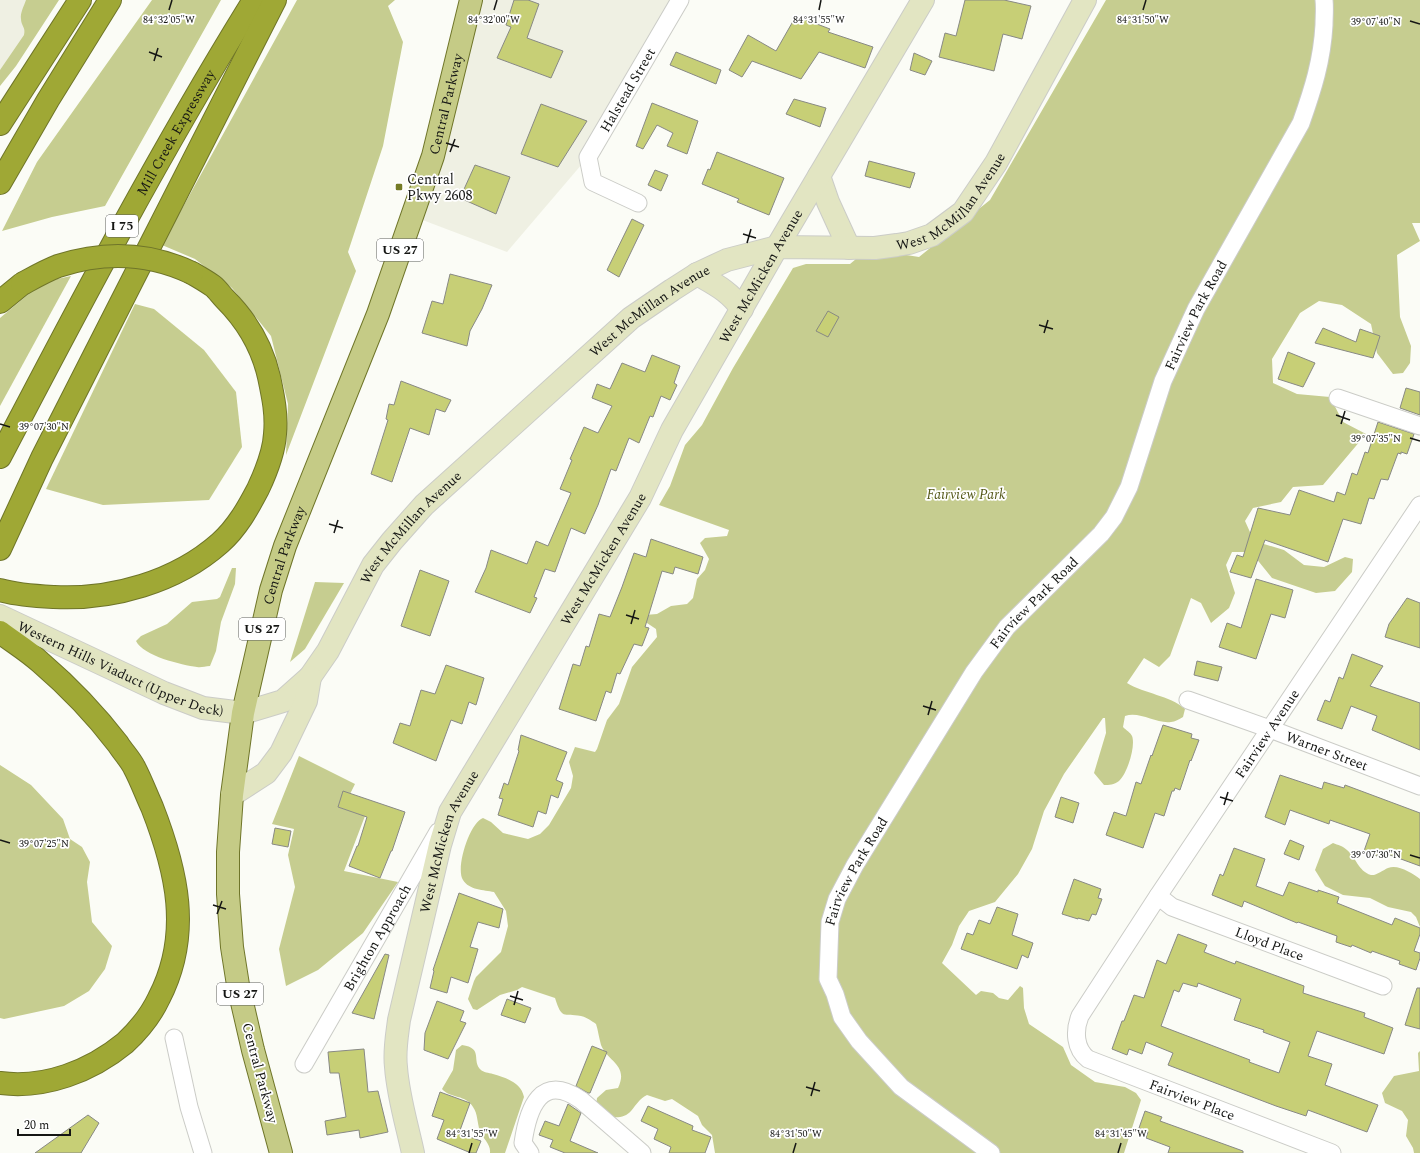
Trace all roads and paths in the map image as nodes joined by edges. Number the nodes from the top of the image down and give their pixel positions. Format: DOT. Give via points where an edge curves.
graph roads {
  1 [pos="80,0"];
  2 [pos="110,0"];
  3 [pos="254,0"];
  4 [pos="275,0"];
  5 [pos="471,0"];
  6 [pos="680,0"];
  7 [pos="923,0"];
  8 [pos="1085,0"];
  9 [pos="1324,0"];
  10 [pos="0,124"];
  11 [pos="820,176"];
  12 [pos="0,183"];
  13 [pos="638,203"];
  14 [pos="777,247"];
  15 [pos="849,248"];
  16 [pos="697,274"];
  17 [pos="0,302"];
  18 [pos="742,309"];
  19 [pos="1338,398"];
  20 [pos="1420,426"];
  21 [pos="0,457"];
  22 [pos="1420,505"];
  23 [pos="0,549"];
  24 [pos="0,590"];
  25 [pos="0,616"];
  26 [pos="0,632"];
  27 [pos="310,676"];
  28 [pos="1188,700"];
  29 [pos="243,713"];
  30 [pos="1270,729"];
  31 [pos="1420,786"];
  32 [pos="232,795"];
  33 [pos="450,812"];
  34 [pos="1158,896"];
  35 [pos="1383,986"];
  36 [pos="1076,1025"];
  37 [pos="174,1038"];
  38 [pos="304,1064"];
  39 [pos="0,1083"];
  40 [pos="203,1153"];
  41 [pos="281,1153"];
  42 [pos="413,1153"];
  43 [pos="530,1153"];
  44 [pos="642,1153"];
  45 [pos="991,1153"];
  46 [pos="1332,1153"];
  1 -- 10 [label="highway"];
  2 -- 12 [label="highway"];
  3 -- 21 [label="highway, Mill Creek Expressway / I 75" via="212,67 149,178"];
  4 -- 23 [label="highway" via="42,458"];
  5 -- 29 [label="main road, Central Parkway / US 27" via="436,146 378,314 285,546 271,590"];
  6 -- 13 [label="street, Halstead Street" via="588,157 593,182"];
  7 -- 11 [label="main road, West McMicken Avenue"];
  8 -- 15 [label="main road, West McMillan Avenue" via="996,163 963,212 932,235 909,243 875,248"];
  9 -- 45 [label="street, Fairview Park Road" via="1321,61 1301,123 1196,309 1163,381 1129,487 1114,517 1101,534 1007,627 974,672 854,865 837,899 830,922 828,979 842,1017 859,1041 901,1087"];
  11 -- 14 [label="main road, West McMicken Avenue"];
  11 -- 15 [label="main road" via="828,202"];
  14 -- 15 [label="main road, West McMillan Avenue"];
  14 -- 16 [label="main road, West McMillan Avenue" via="728,260"];
  14 -- 18 [label="main road, West McMicken Avenue"];
  16 -- 18 [label="main road" via="734,298"];
  16 -- 27 [label="main road, West McMillan Avenue" via="631,318 424,505 373,565 328,651"];
  17 -- 24 [label="highway, bridge" via="22,284 56,267 85,258 130,256 178,266 213,286 252,330 262,352 274,400 275,434 269,462 250,505 236,525 202,557 167,576 98,596 67,598"];
  18 -- 33 [label="main road, West McMicken Avenue" via="672,430 640,498"];
  19 -- 20 [label="street"];
  22 -- 30 [label="street, Fairview Avenue"];
  25 -- 29 [label="main road, Western Hills Viaduct (Upper Deck)" via="164,693 202,708"];
  26 -- 39 [label="highway" via="39,661 103,724 134,766 164,838 175,880 179,912 178,940 165,987 155,1007 131,1037 86,1069 61,1078 34,1084"];
  27 -- 29 [label="main road, West McMillan Avenue" via="283,701"];
  27 -- 32 [label="main road" via="306,701 281,753 266,772"];
  28 -- 30 [label="street, Warner Street"];
  29 -- 32 [label="main road, Central Parkway / US 27"];
  30 -- 31 [label="street, Warner Street"];
  30 -- 34 [label="street, Fairview Avenue"];
  32 -- 41 [label="main road, Central Parkway / US 27" via="228,894 232,947 253,1050"];
  33 -- 38 [label="street, Brighton Approach"];
  33 -- 42 [label="main road, West McMicken Avenue" via="440,845 395,1047 398,1086"];
  34 -- 35 [label="street, Lloyd Place" via="1172,907"];
  34 -- 36 [label="street, Fairview Avenue"];
  36 -- 46 [label="street, Fairview Place" via="1079,1047 1088,1059"];
  37 -- 40 [label="street" via="189,1107"];
  43 -- 44 [label="street" via="523,1143 524,1130 535,1102 543,1093 553,1089 571,1093 581,1100"];
}
